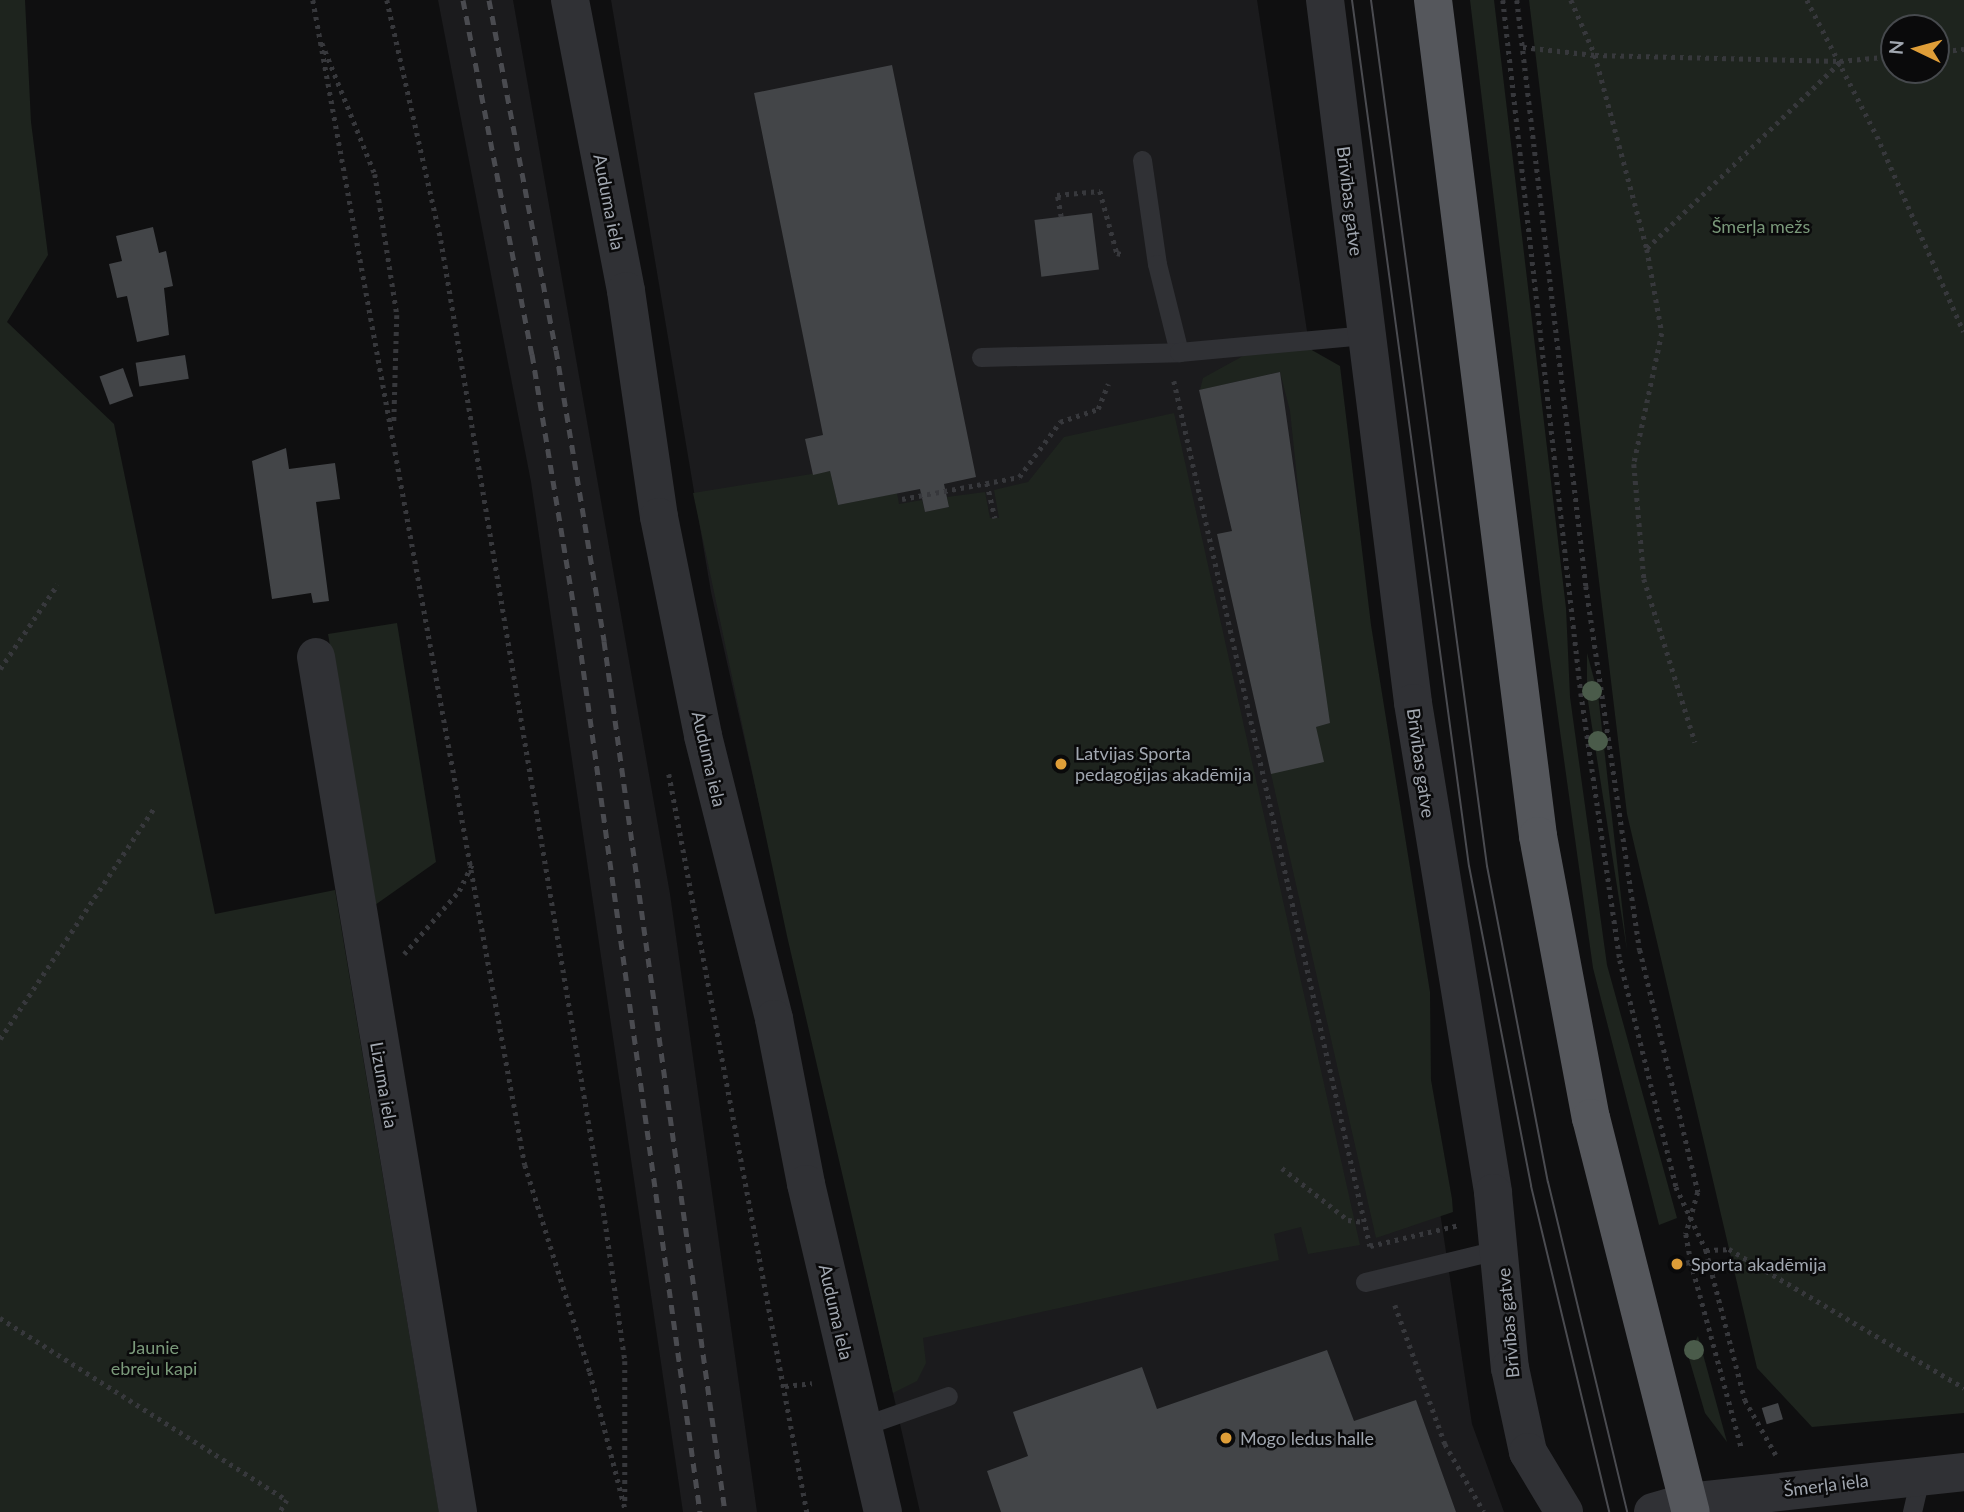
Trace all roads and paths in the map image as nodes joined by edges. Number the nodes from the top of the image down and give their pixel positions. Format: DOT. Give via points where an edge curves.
graph roads {
  1 [pos="313,0"];
  2 [pos="387,0"];
  3 [pos="570,0"];
  4 [pos="1325,0"];
  5 [pos="1433,0"];
  6 [pos="1503,0"];
  7 [pos="1517,0"];
  8 [pos="1571,0"];
  9 [pos="1807,0"];
  10 [pos="319,36"];
  11 [pos="1523,47"];
  12 [pos="1595,55"];
  13 [pos="1880,57"];
  14 [pos="1840,61"];
  15 [pos="1142,160"];
  16 [pos="1061,216"];
  17 [pos="1647,248"];
  18 [pos="1157,264"];
  19 [pos="1964,332"];
  20 [pos="1367,335"];
  21 [pos="1173,352"];
  22 [pos="1119,354"];
  23 [pos="981,357"];
  24 [pos="394,436"];
  25 [pos="987,483"];
  26 [pos="902,499"];
  27 [pos="995,517"];
  28 [pos="57,585"];
  29 [pos="316,657"];
  30 [pos="0,669"];
  31 [pos="1695,742"];
  32 [pos="155,808"];
  33 [pos="473,863"];
  34 [pos="368,993"];
  35 [pos="0,1039"];
  36 [pos="1282,1168"];
  37 [pos="1692,1214"];
  38 [pos="1364,1222"];
  39 [pos="1463,1224"];
  40 [pos="1501,1249"];
  41 [pos="1706,1250"];
  42 [pos="1691,1262"];
  43 [pos="1677,1264"];
  44 [pos="1386,1276"];
  45 [pos="1364,1282"];
  46 [pos="0,1318"];
  47 [pos="1964,1388"];
  48 [pos="948,1396"];
  49 [pos="863,1426"];
  50 [pos="1741,1446"];
  51 [pos="1774,1450"];
  52 [pos="1964,1472"];
  53 [pos="1921,1474"];
  54 [pos="1677,1509"];
  55 [pos="626,1511"];
  56 [pos="280,1512"];
  57 [pos="458,1512"];
  58 [pos="883,1512"];
  59 [pos="1484,1512"];
  60 [pos="1564,1512"];
  61 [pos="1912,1512"];
  1 -- 10 [label="path"];
  2 -- 55 [label="path" via="441,240 605,1220 625,1361"];
  3 -- 49 [label="street, Auduma iela" via="626,290 659,517 703,736 774,1019 806,1184"];
  4 -- 20 [label="street, Brīvības gatve"];
  5 -- 54 [label="highway" via="1538,836 1591,1118"];
  6 -- 37 [label="path" via="1581,693 1620,960 1676,1187"];
  7 -- 11 [label="path"];
  8 -- 12 [label="path"];
  9 -- 14 [label="path"];
  10 -- 24 [label="path"];
  10 -- 24 [label="path" via="375,174 397,315"];
  11 -- 12 [label="path"];
  11 -- 37 [label="path" via="1586,586 1640,950 1698,1192"];
  12 -- 14 [label="path"];
  12 -- 17 [label="path"];
  13 -- 14 [label="path"];
  14 -- 17 [label="path"];
  14 -- 19 [label="path"];
  15 -- 18 [label="lane"];
  16 -- 18 [label="path" via="1057,195 1100,191 1117,253"];
  17 -- 31 [label="path" via="1662,332 1634,464 1644,579"];
  18 -- 21 [label="lane"];
  20 -- 21 [label="lane"];
  20 -- 40 [label="street, Brīvības gatve" via="1436,865"];
  21 -- 22 [label="lane"];
  21 -- 38 [label="path"];
  22 -- 23 [label="lane"];
  22 -- 25 [label="path" via="1098,409 1060,422 1019,477"];
  24 -- 33 [label="path"];
  25 -- 26 [label="path"];
  25 -- 27 [label="path"];
  28 -- 30 [label="path"];
  29 -- 34 [label="street, Lizuma iela"];
  32 -- 35 [label="path"];
  33 -- 34 [label="path" via="442,911"];
  33 -- 55 [label="path" via="525,1165 590,1372"];
  34 -- 57 [label="street, Lizuma iela"];
  36 -- 38 [label="path" via="1348,1220"];
  37 -- 41 [label="path"];
  37 -- 42 [label="path" via="1686,1234"];
  38 -- 39 [label="path" via="1370,1246"];
  40 -- 44 [label="lane"];
  40 -- 60 [label="street, Brīvības gatve" via="1510,1368 1528,1452"];
  41 -- 47 [label="path" via="1729,1249"];
  41 -- 51 [label="path" via="1745,1400"];
  42 -- 43 [label="path"];
  42 -- 50 [label="path"];
  44 -- 45 [label="lane"];
  44 -- 59 [label="path" via="1445,1444"];
  46 -- 56 [label="path" via="287,1500"];
  48 -- 49 [label="lane"];
  49 -- 58 [label="street, Auduma iela"];
  52 -- 53 [label="street, Šmerļa iela"];
  53 -- 54 [label="street, Šmerļa iela"];
  53 -- 61 [label="lane"];
}
